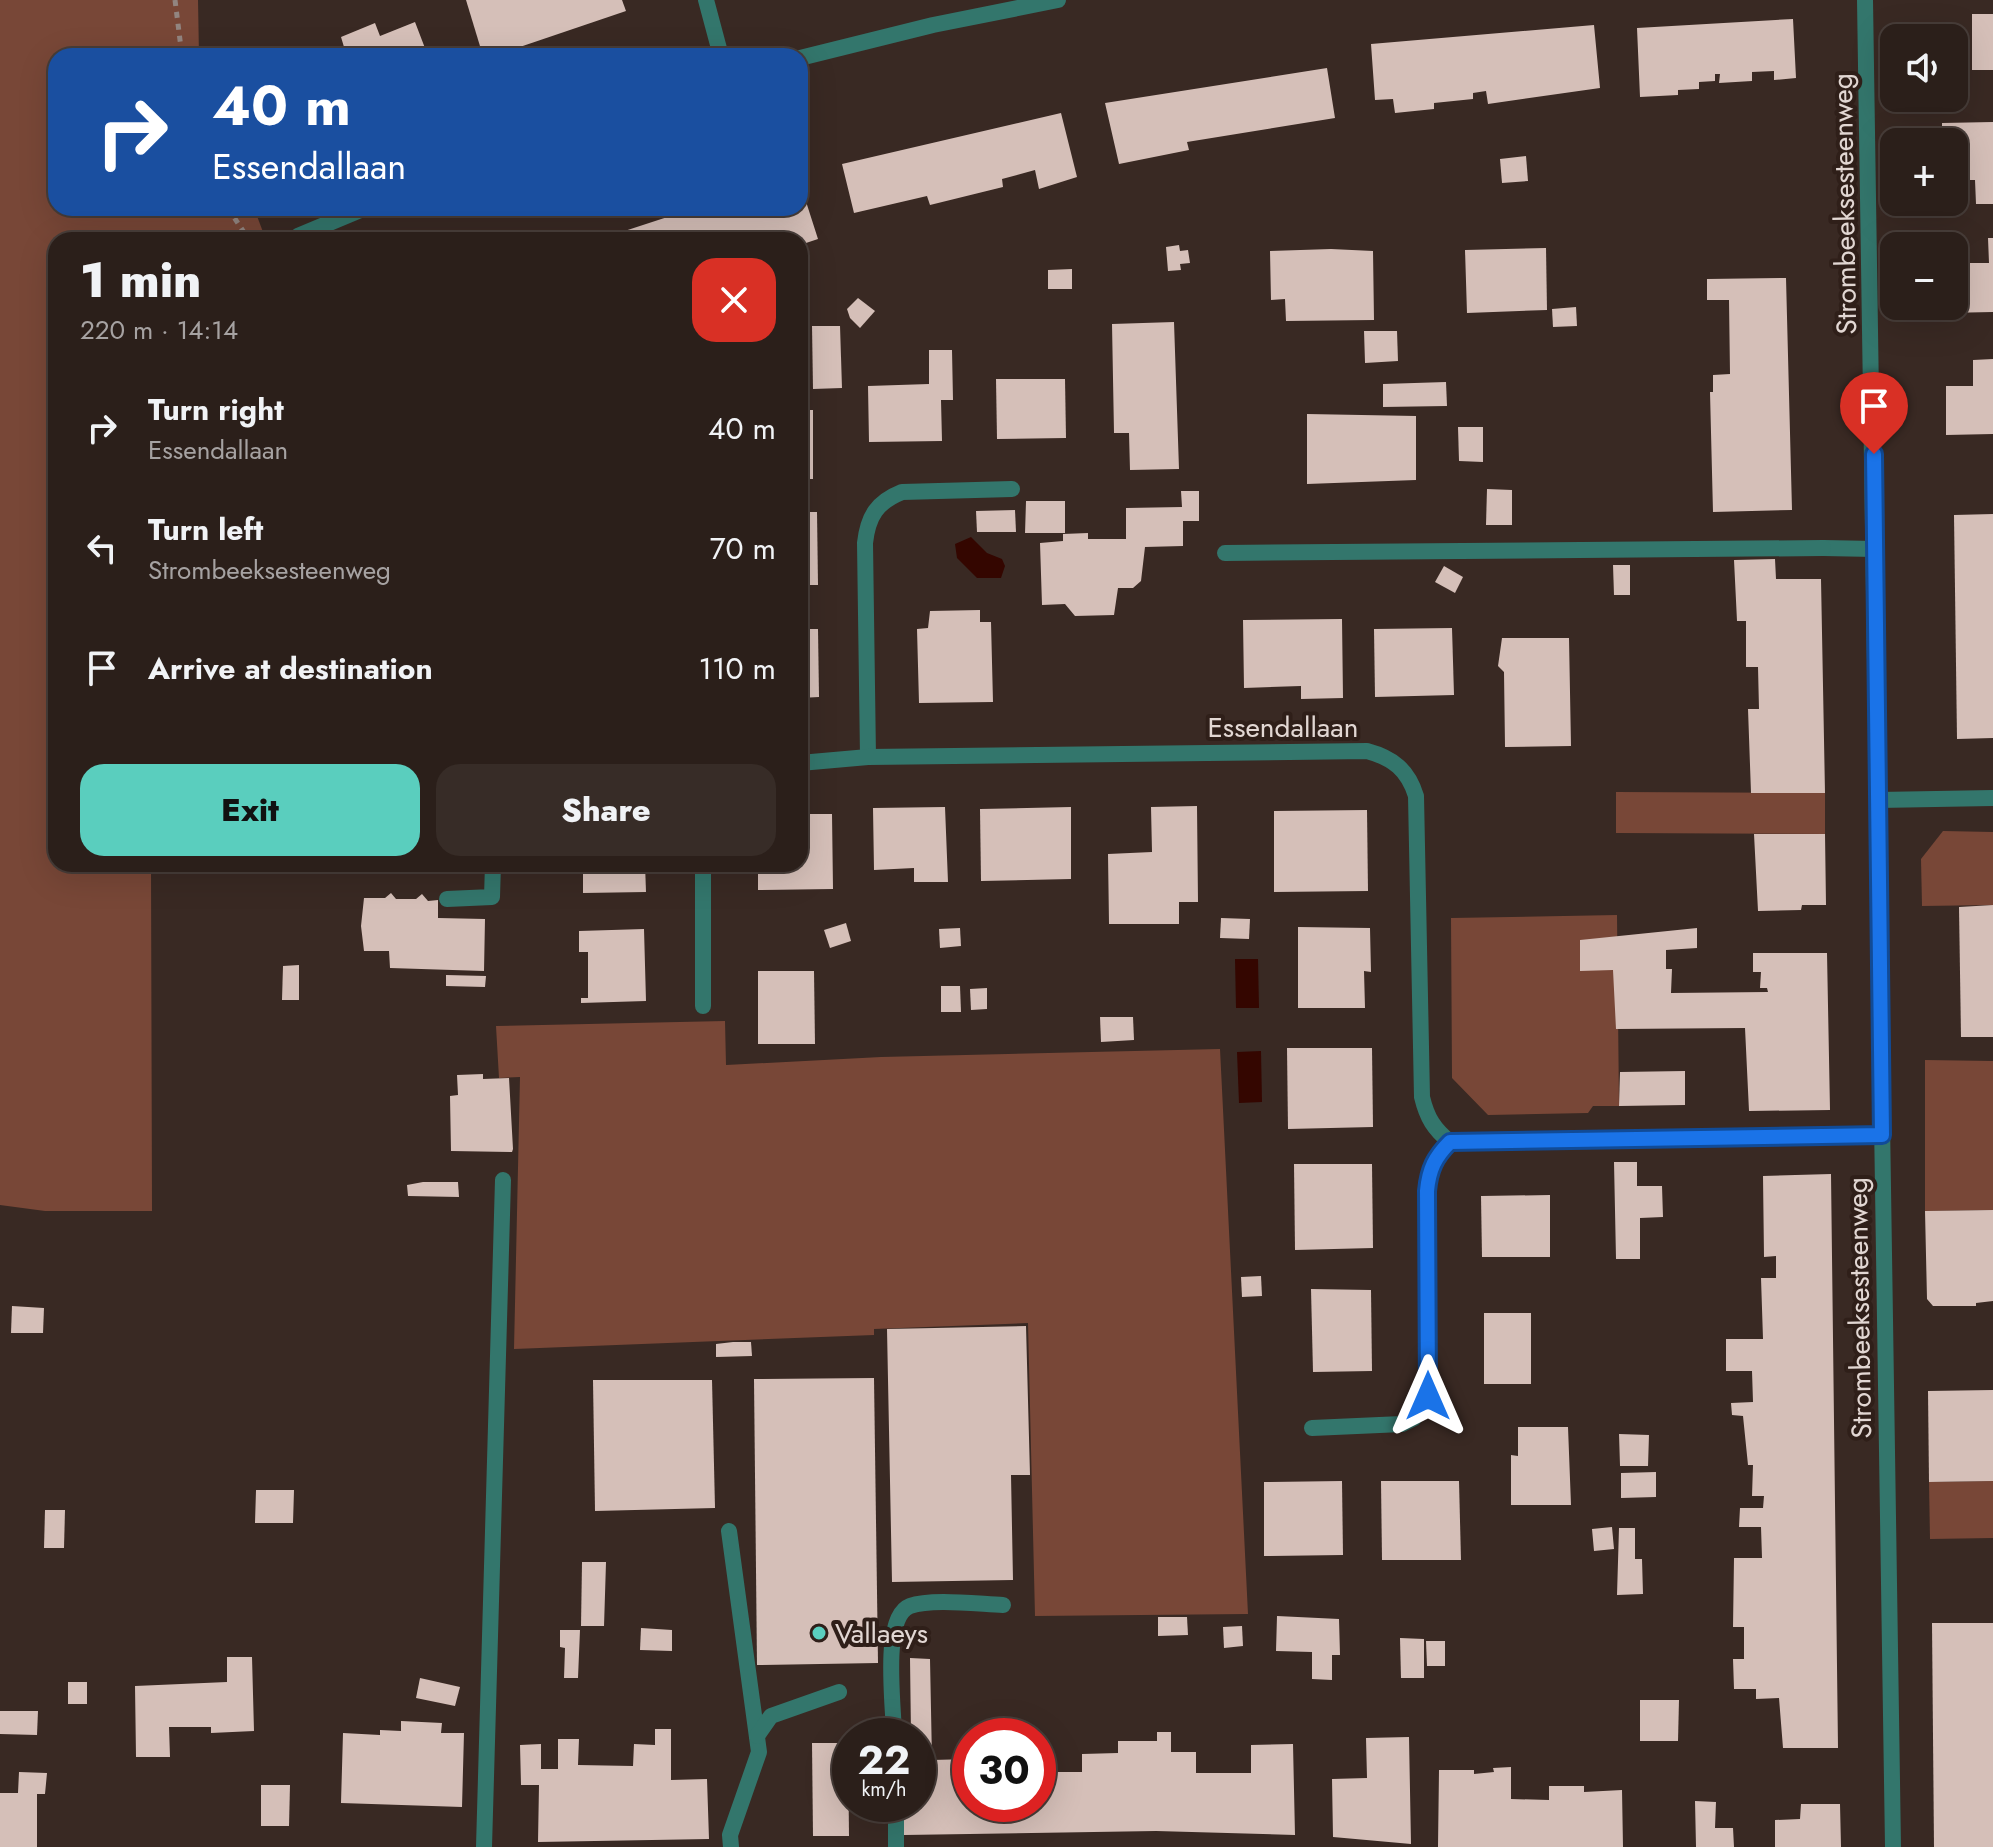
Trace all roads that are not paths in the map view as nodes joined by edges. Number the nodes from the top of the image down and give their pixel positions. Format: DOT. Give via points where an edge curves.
graph roads {
  1 [pos="706,0"];
  2 [pos="1058,0"];
  3 [pos="1865,0"];
  4 [pos="719,48"];
  5 [pos="808,56"];
  6 [pos="346,216"];
  7 [pos="308,232"];
  8 [pos="1012,489"];
  9 [pos="1875,549"];
  10 [pos="1225,553"];
  11 [pos="868,757"];
  12 [pos="808,762"];
  13 [pos="1993,798"];
  14 [pos="1878,800"];
  15 [pos="493,872"];
  16 [pos="703,872"];
  17 [pos="447,899"];
  18 [pos="703,1006"];
  19 [pos="1882,1135"];
  20 [pos="1450,1142"];
  21 [pos="503,1180"];
  22 [pos="1312,1428"];
  23 [pos="729,1531"];
  24 [pos="1003,1605"];
  25 [pos="839,1692"];
  26 [pos="894,1718"];
  27 [pos="757,1736"];
  28 [pos="896,1822"];
  29 [pos="484,1847"];
  30 [pos="731,1847"];
  31 [pos="896,1847"];
  32 [pos="1893,1847"];
  1 -- 4 [label="street"];
  2 -- 5 [label="street"];
  3 -- 9 [label="street, Strombeeksesteenweg"];
  6 -- 7 [label="street"];
  8 -- 11 [label="street" via="902,492 874,510 865,543"];
  9 -- 10 [label="street"];
  9 -- 14 [label="street, Strombeeksesteenweg"];
  11 -- 12 [label="street, Essendallaan"];
  11 -- 20 [label="street, Essendallaan" via="1367,751 1385,756 1406,773 1416,796 1422,1097 1426,1116"];
  13 -- 14 [label="street"];
  14 -- 19 [label="street, Strombeeksesteenweg"];
  15 -- 17 [label="street" via="492,897"];
  16 -- 18 [label="street"];
  19 -- 20 [label="street"];
  19 -- 32 [label="street, Strombeeksesteenweg"];
  20 -- 22 [label="street" via="1429,1172 1427,1191 1429,1383 1422,1409 1402,1424"];
  21 -- 29 [label="street"];
  23 -- 27 [label="street"];
  24 -- 26 [label="street" via="923,1604 898,1615 892,1633"];
  25 -- 27 [label="street" via="771,1716"];
  27 -- 30 [label="street" via="759,1757 730,1835"];
  28 -- 31 [label="street"];
}
